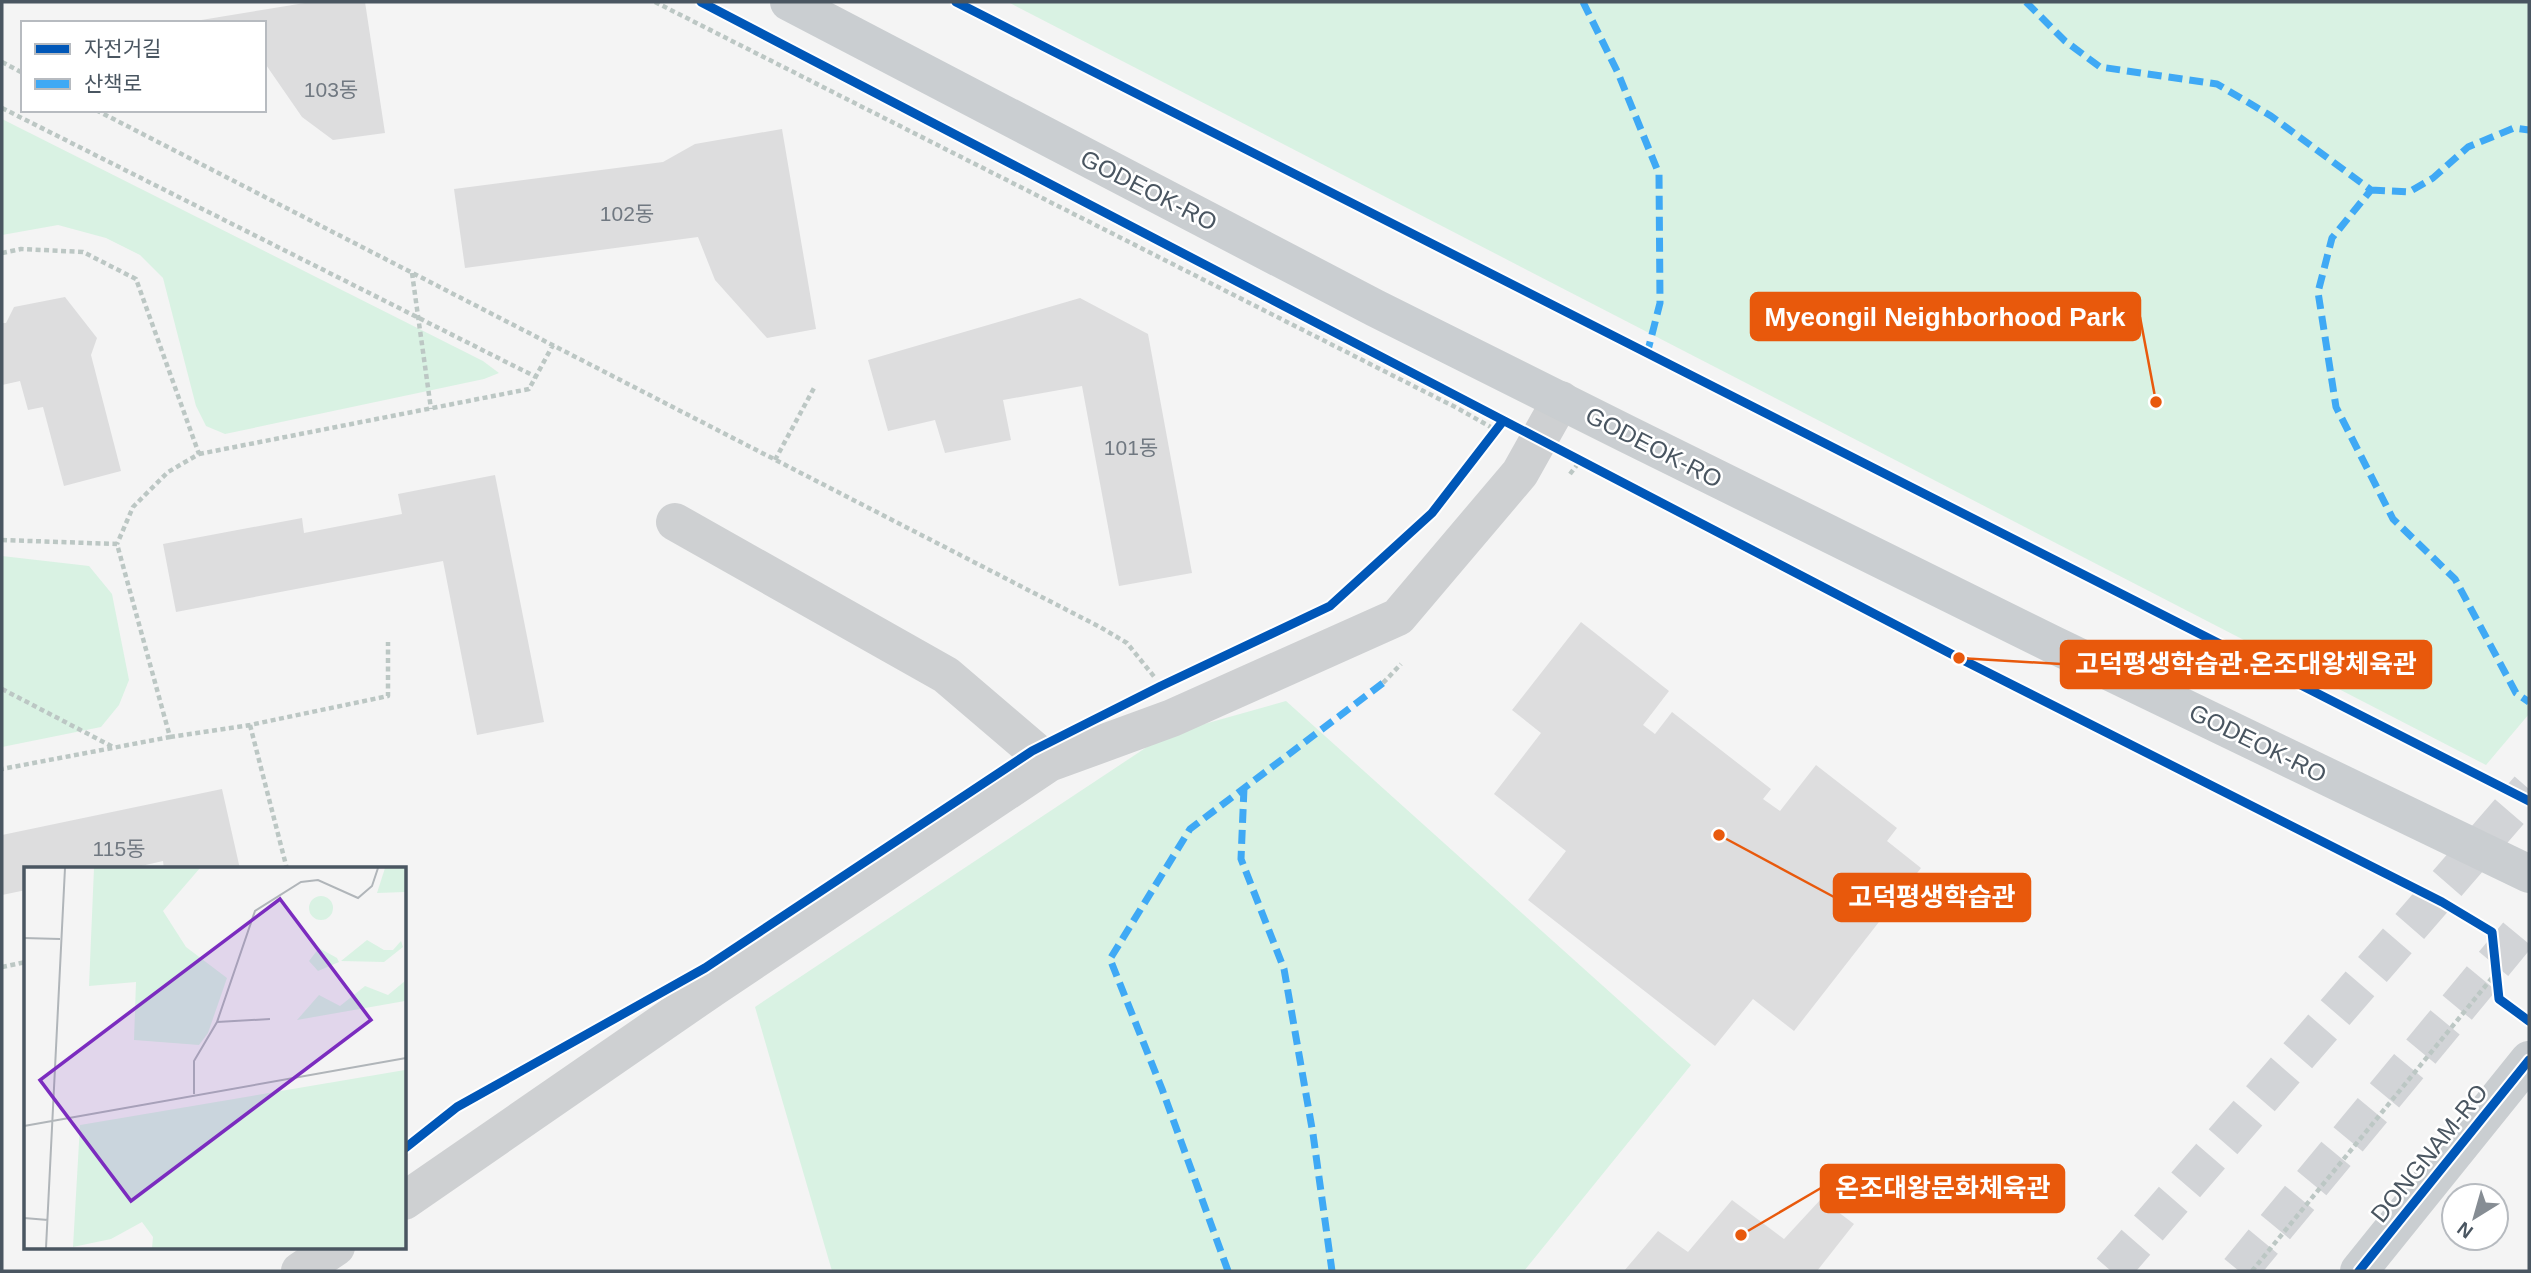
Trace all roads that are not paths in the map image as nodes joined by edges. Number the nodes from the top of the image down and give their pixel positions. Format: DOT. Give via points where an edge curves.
graph roads {
  1 [pos="789,2"];
  2 [pos="1561,401"];
  3 [pos="675,522"];
  4 [pos="1049,764"];
  5 [pos="2529,874"];
  6 [pos="2529,1060"];
  7 [pos="406,1200"];
  8 [pos="334,1248"];
  9 [pos="300,1271"];
  10 [pos="2358,1271"];
  1 -- 2 [label="main road, GODEOK-RO"];
  2 -- 4 [label="street" via="1520,473 1398,617 1172,718"];
  2 -- 5 [label="main road, GODEOK-RO"];
  3 -- 4 [label="street" via="946,676"];
  4 -- 7 [label="street"];
  6 -- 10 [label="main road, DONGNAM-RO"];
  8 -- 9 [label="street"];
}
